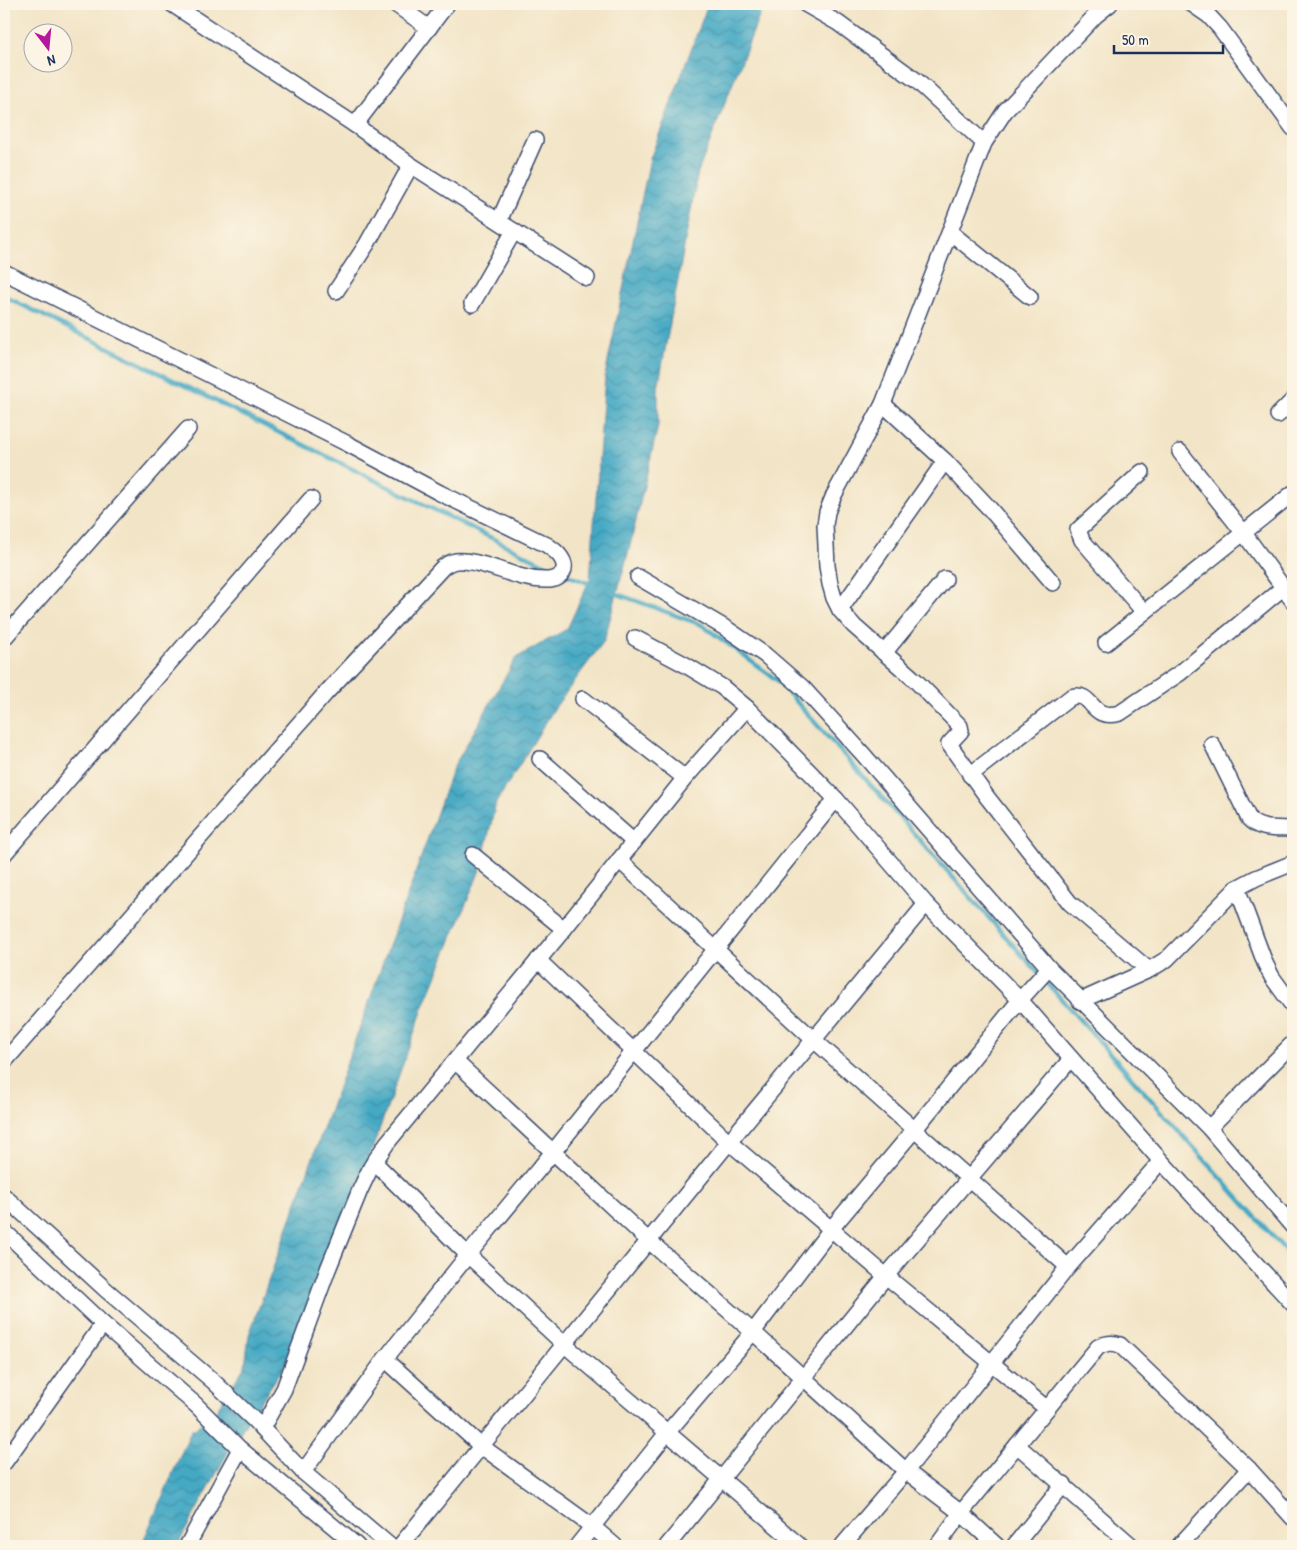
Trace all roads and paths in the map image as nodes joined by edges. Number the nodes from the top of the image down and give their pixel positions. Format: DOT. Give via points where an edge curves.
graph roads {
  1 [pos="172,4"];
  2 [pos="396,4"];
  3 [pos="447,4"];
  4 [pos="805,4"];
  5 [pos="1110,4"];
  6 [pos="1192,4"];
  7 [pos="429,28"];
  8 [pos="1292,122"];
  9 [pos="355,125"];
  10 [pos="535,140"];
  11 [pos="984,143"];
  12 [pos="411,165"];
  13 [pos="499,221"];
  14 [pos="514,230"];
  15 [pos="950,232"];
  16 [pos="4,272"];
  17 [pos="587,278"];
  18 [pos="336,291"];
  19 [pos="1030,296"];
  20 [pos="472,304"];
  21 [pos="1293,400"];
  22 [pos="883,404"];
  23 [pos="1278,415"];
  24 [pos="188,429"];
  25 [pos="1180,452"];
  26 [pos="945,460"];
  27 [pos="1142,472"];
  28 [pos="1293,493"];
  29 [pos="311,499"];
  30 [pos="1243,532"];
  31 [pos="638,577"];
  32 [pos="945,579"];
  33 [pos="1053,583"];
  34 [pos="1284,587"];
  35 [pos="1293,601"];
  36 [pos="840,610"];
  37 [pos="1144,612"];
  38 [pos="4,638"];
  39 [pos="635,638"];
  40 [pos="1106,643"];
  41 [pos="884,653"];
  42 [pos="583,699"];
  43 [pos="748,708"];
  44 [pos="1212,744"];
  45 [pos="540,759"];
  46 [pos="970,775"];
  47 [pos="685,778"];
  48 [pos="836,799"];
  49 [pos="1293,828"];
  50 [pos="634,842"];
  51 [pos="4,854"];
  52 [pos="473,855"];
  53 [pos="619,860"];
  54 [pos="1293,864"];
  55 [pos="1237,888"];
  56 [pos="926,904"];
  57 [pos="564,929"];
  58 [pos="716,950"];
  59 [pos="538,960"];
  60 [pos="1149,970"];
  61 [pos="1046,971"];
  62 [pos="1020,1000"];
  63 [pos="1080,1001"];
  64 [pos="1293,1006"];
  65 [pos="814,1040"];
  66 [pos="1293,1043"];
  67 [pos="634,1052"];
  68 [pos="1072,1059"];
  69 [pos="455,1061"];
  70 [pos="4,1062"];
  71 [pos="1209,1128"];
  72 [pos="915,1130"];
  73 [pos="729,1142"];
  74 [pos="554,1152"];
  75 [pos="1161,1161"];
  76 [pos="374,1162"];
  77 [pos="969,1178"];
  78 [pos="4,1196"];
  79 [pos="1293,1227"];
  80 [pos="831,1229"];
  81 [pos="6,1241"];
  82 [pos="649,1242"];
  83 [pos="468,1255"];
  84 [pos="1068,1267"];
  85 [pos="886,1276"];
  86 [pos="1293,1304"];
  87 [pos="104,1324"];
  88 [pos="753,1332"];
  89 [pos="565,1345"];
  90 [pos="385,1359"];
  91 [pos="992,1363"];
  92 [pos="804,1378"];
  93 [pos="1046,1408"];
  94 [pos="258,1424"];
  95 [pos="667,1433"];
  96 [pos="1017,1445"];
  97 [pos="481,1446"];
  98 [pos="240,1449"];
  99 [pos="4,1463"];
  100 [pos="1249,1469"];
  101 [pos="906,1471"];
  102 [pos="303,1472"];
  103 [pos="721,1479"];
  104 [pos="1064,1484"];
  105 [pos="961,1513"];
  106 [pos="1293,1518"];
  107 [pos="593,1527"];
  108 [pos="187,1546"];
  109 [pos="358,1546"];
  110 [pos="390,1546"];
  111 [pos="400,1546"];
  112 [pos="577,1546"];
  113 [pos="615,1546"];
  114 [pos="667,1546"];
  115 [pos="800,1546"];
  116 [pos="842,1546"];
  117 [pos="937,1546"];
  118 [pos="997,1546"];
  119 [pos="1014,1546"];
  120 [pos="1132,1546"];
  121 [pos="1179,1546"];
  1 -- 9 [label="street"];
  2 -- 7 [label="street"];
  3 -- 7 [label="street"];
  4 -- 11 [label="street" via="838,22 917,81"];
  5 -- 11 [label="street" via="1011,105"];
  6 -- 8 [label="street" via="1220,28"];
  7 -- 9 [label="street"];
  9 -- 12 [label="street"];
  10 -- 13 [label="street"];
  11 -- 15 [label="street"];
  12 -- 13 [label="street"];
  12 -- 18 [label="street" via="367,244"];
  13 -- 14 [label="street"];
  14 -- 17 [label="street"];
  14 -- 20 [label="street"];
  15 -- 19 [label="street"];
  15 -- 22 [label="street"];
  16 -- 70 [label="street" via="547,545 564,562 561,575 545,580 461,560 443,568 326,694"];
  21 -- 23 [label="street"];
  22 -- 26 [label="street"];
  22 -- 36 [label="street" via="827,512 827,566"];
  24 -- 38 [label="street"];
  25 -- 30 [label="street"];
  26 -- 33 [label="street"];
  26 -- 36 [label="street"];
  27 -- 37 [label="street" via="1078,530 1082,540"];
  28 -- 30 [label="street"];
  29 -- 51 [label="street"];
  30 -- 34 [label="street"];
  30 -- 37 [label="street"];
  31 -- 61 [label="street" via="727,629 786,672 862,753"];
  32 -- 41 [label="street"];
  34 -- 35 [label="street"];
  34 -- 46 [label="street" via="1180,673 1120,714 1103,715 1082,696 1071,697"];
  36 -- 41 [label="street"];
  37 -- 40 [label="street"];
  39 -- 43 [label="street" via="722,687"];
  41 -- 46 [label="street" via="960,726 962,731 948,744"];
  42 -- 47 [label="street"];
  43 -- 47 [label="street"];
  43 -- 48 [label="street"];
  44 -- 49 [label="street" via="1254,825"];
  45 -- 50 [label="street"];
  46 -- 60 [label="street" via="1070,903"];
  47 -- 50 [label="street"];
  48 -- 56 [label="street"];
  48 -- 58 [label="street"];
  50 -- 53 [label="street"];
  52 -- 57 [label="street"];
  53 -- 57 [label="street"];
  53 -- 58 [label="street"];
  54 -- 55 [label="street"];
  55 -- 60 [label="street" via="1180,948"];
  55 -- 64 [label="street" via="1265,963"];
  56 -- 62 [label="street"];
  56 -- 65 [label="street"];
  57 -- 59 [label="street"];
  58 -- 65 [label="street"];
  58 -- 67 [label="street"];
  59 -- 67 [label="street"];
  59 -- 69 [label="street"];
  60 -- 63 [label="street"];
  61 -- 62 [label="street"];
  61 -- 63 [label="street"];
  62 -- 68 [label="street"];
  62 -- 72 [label="street"];
  63 -- 71 [label="street"];
  65 -- 72 [label="street"];
  65 -- 73 [label="street"];
  66 -- 71 [label="street"];
  67 -- 73 [label="street"];
  67 -- 74 [label="street"];
  68 -- 75 [label="street"];
  68 -- 77 [label="street"];
  69 -- 74 [label="street"];
  69 -- 76 [label="street"];
  71 -- 79 [label="street"];
  72 -- 77 [label="street"];
  72 -- 80 [label="street"];
  73 -- 80 [label="street"];
  73 -- 82 [label="street"];
  74 -- 82 [label="street"];
  74 -- 83 [label="street"];
  75 -- 84 [label="street"];
  75 -- 86 [label="street"];
  76 -- 83 [label="street"];
  76 -- 94 [label="street" via="328,1269 284,1389"];
  77 -- 84 [label="street"];
  77 -- 85 [label="street"];
  78 -- 94 [label="street"];
  80 -- 85 [label="street"];
  80 -- 88 [label="street"];
  81 -- 87 [label="street"];
  82 -- 88 [label="street"];
  82 -- 89 [label="street"];
  83 -- 89 [label="street"];
  83 -- 90 [label="street"];
  84 -- 91 [label="street"];
  85 -- 91 [label="street"];
  85 -- 92 [label="street"];
  87 -- 98 [label="street" via="196,1405"];
  87 -- 99 [label="street"];
  88 -- 92 [label="street"];
  88 -- 95 [label="street"];
  89 -- 95 [label="street"];
  89 -- 97 [label="street"];
  90 -- 97 [label="street"];
  90 -- 102 [label="street"];
  91 -- 93 [label="street"];
  91 -- 101 [label="street"];
  92 -- 101 [label="street"];
  92 -- 103 [label="street"];
  93 -- 96 [label="street"];
  93 -- 100 [label="street" via="1098,1347 1113,1342 1120,1345"];
  94 -- 102 [label="street"];
  95 -- 103 [label="street"];
  95 -- 107 [label="street"];
  96 -- 104 [label="street"];
  96 -- 105 [label="street"];
  97 -- 107 [label="street"];
  97 -- 111 [label="street"];
  98 -- 108 [label="street"];
  98 -- 109 [label="street"];
  100 -- 106 [label="street"];
  100 -- 121 [label="street"];
  101 -- 105 [label="street"];
  101 -- 116 [label="street"];
  102 -- 110 [label="street"];
  103 -- 114 [label="street"];
  103 -- 115 [label="street"];
  104 -- 119 [label="street"];
  104 -- 120 [label="street"];
  105 -- 117 [label="street"];
  105 -- 118 [label="street"];
  107 -- 112 [label="street"];
  107 -- 113 [label="street"];
}
